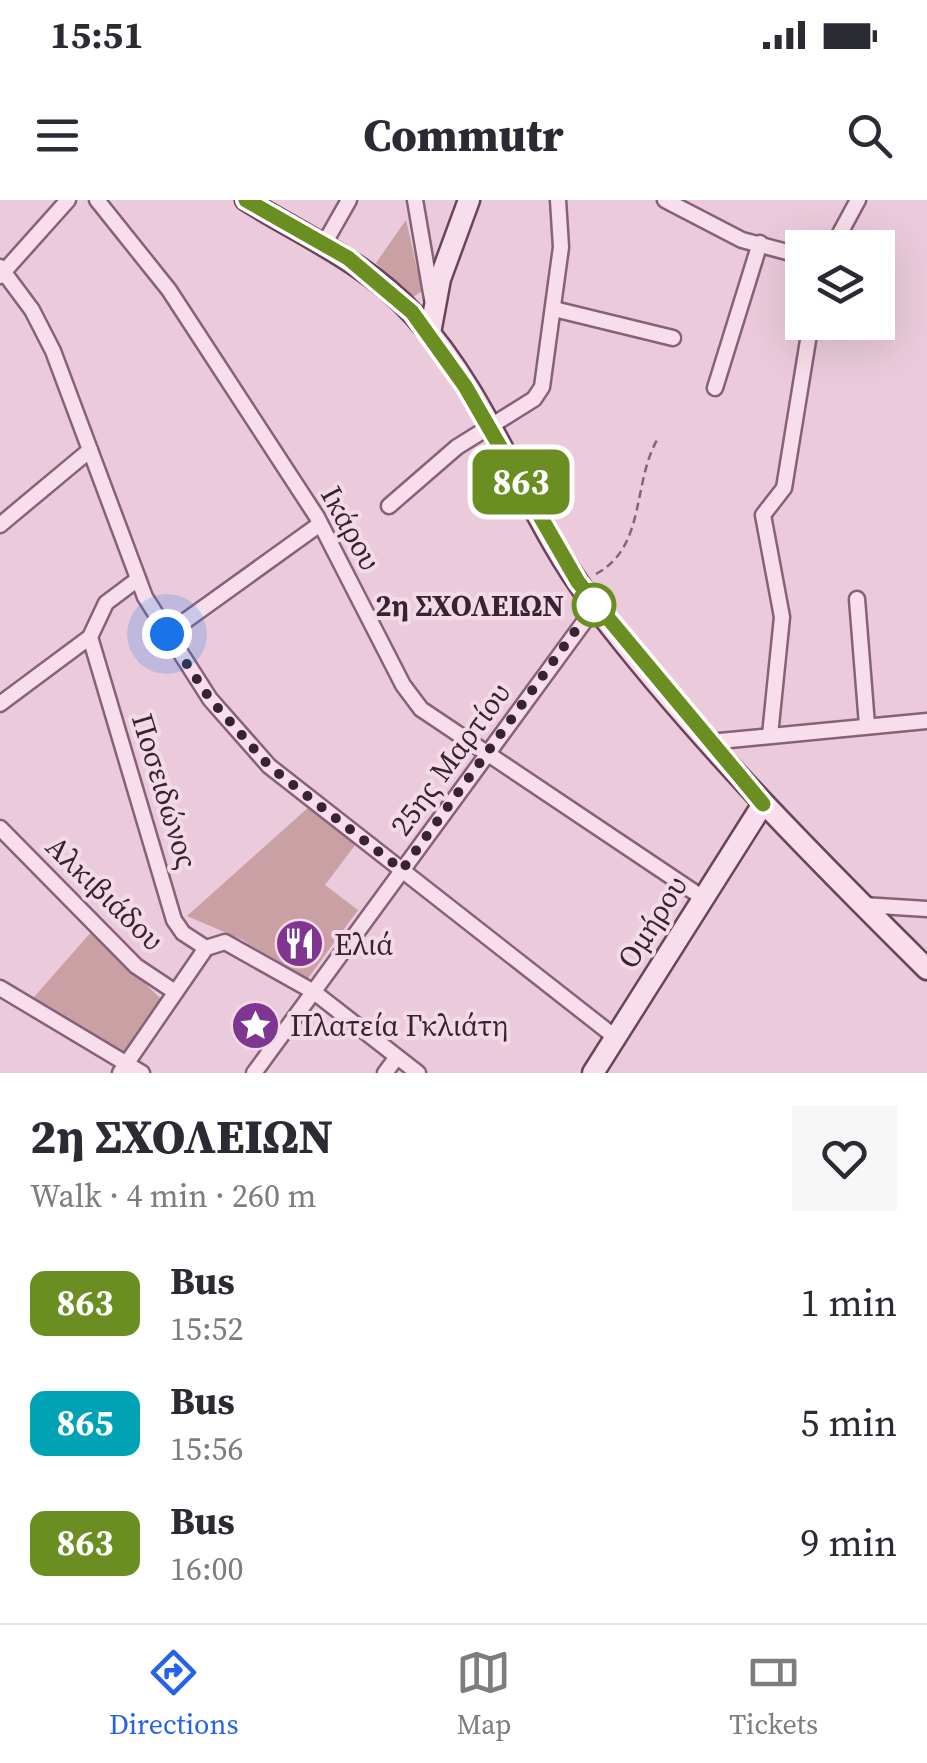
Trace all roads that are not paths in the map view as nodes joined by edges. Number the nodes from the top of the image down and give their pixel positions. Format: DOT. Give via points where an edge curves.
graph roads {
  1 [pos="68,200"];
  2 [pos="97,200"];
  3 [pos="246,200"];
  4 [pos="349,200"];
  5 [pos="415,200"];
  6 [pos="468,200"];
  7 [pos="558,200"];
  8 [pos="665,200"];
  9 [pos="858,200"];
  10 [pos="842,230"];
  11 [pos="760,243"];
  12 [pos="324,244"];
  13 [pos="785,251"];
  14 [pos="1,272"];
  15 [pos="433,305"];
  16 [pos="554,309"];
  17 [pos="430,333"];
  18 [pos="673,338"];
  19 [pos="808,340"];
  20 [pos="715,388"];
  21 [pos="490,426"];
  22 [pos="90,450"];
  23 [pos="390,506"];
  24 [pos="320,524"];
  25 [pos="0,525"];
  26 [pos="138,580"];
  27 [pos="857,599"];
  28 [pos="595,607"];
  29 [pos="167,634"];
  30 [pos="90,637"];
  31 [pos="0,704"];
  32 [pos="927,720"];
  33 [pos="867,724"];
  34 [pos="770,735"];
  35 [pos="709,742"];
  36 [pos="488,756"];
  37 [pos="763,804"];
  38 [pos="0,828"];
  39 [pos="402,870"];
  40 [pos="704,898"];
  41 [pos="860,905"];
  42 [pos="927,909"];
  43 [pos="206,948"];
  44 [pos="927,969"];
  45 [pos="0,988"];
  46 [pos="175,992"];
  47 [pos="314,992"];
  48 [pos="616,1037"];
  49 [pos="397,1057"];
  50 [pos="124,1068"];
  51 [pos="142,1073"];
  52 [pos="254,1073"];
  53 [pos="385,1073"];
  54 [pos="418,1073"];
  55 [pos="593,1073"];
  1 -- 14 [label="street"];
  2 -- 24 [label="street, Ικάρου" via="169,290"];
  3 -- 12 [label="street"];
  4 -- 12 [label="street"];
  5 -- 15 [label="street"];
  6 -- 15 [label="street"];
  7 -- 16 [label="street"];
  8 -- 11 [label="street"];
  9 -- 10 [label="street"];
  11 -- 13 [label="street"];
  11 -- 20 [label="street"];
  12 -- 17 [label="street" via="378,282"];
  14 -- 22 [label="street" via="32,310 53,351"];
  15 -- 17 [label="street"];
  16 -- 18 [label="street"];
  16 -- 21 [label="street" via="542,387"];
  17 -- 21 [label="street"];
  19 -- 34 [label="street" via="784,488 762,515 782,617"];
  21 -- 23 [label="street"];
  21 -- 28 [label="street"];
  22 -- 25 [label="street"];
  22 -- 26 [label="street"];
  24 -- 29 [label="street"];
  24 -- 36 [label="street, Ικάρου" via="403,685 421,708"];
  26 -- 29 [label="street"];
  26 -- 30 [label="street" via="106,603"];
  27 -- 33 [label="street"];
  28 -- 35 [label="street"];
  28 -- 36 [label="street, 25ης Μαρτίου"];
  29 -- 39 [label="street" via="210,699 269,766"];
  30 -- 31 [label="street"];
  30 -- 43 [label="street, Ποσειδώνος" via="174,920"];
  32 -- 33 [label="street"];
  33 -- 34 [label="street"];
  34 -- 35 [label="street"];
  35 -- 37 [label="street"];
  36 -- 39 [label="street, 25ης Μαρτίου"];
  36 -- 40 [label="street, Ικάρου"];
  37 -- 40 [label="street, Ομήρου"];
  37 -- 41 [label="street"];
  38 -- 46 [label="street, Αλκιβιάδου" via="136,966"];
  39 -- 47 [label="street, 25ης Μαρτίου"];
  39 -- 48 [label="street"];
  40 -- 48 [label="street, Ομήρου"];
  41 -- 42 [label="street"];
  41 -- 44 [label="street"];
  43 -- 46 [label="street"];
  43 -- 47 [label="street" via="225,942 239,947"];
  45 -- 50 [label="street"];
  46 -- 50 [label="street"];
  47 -- 49 [label="street"];
  47 -- 52 [label="street, 25ης Μαρτίου"];
  48 -- 55 [label="street, Ομήρου"];
  49 -- 53 [label="street"];
  49 -- 54 [label="street"];
  50 -- 51 [label="street"];
}
